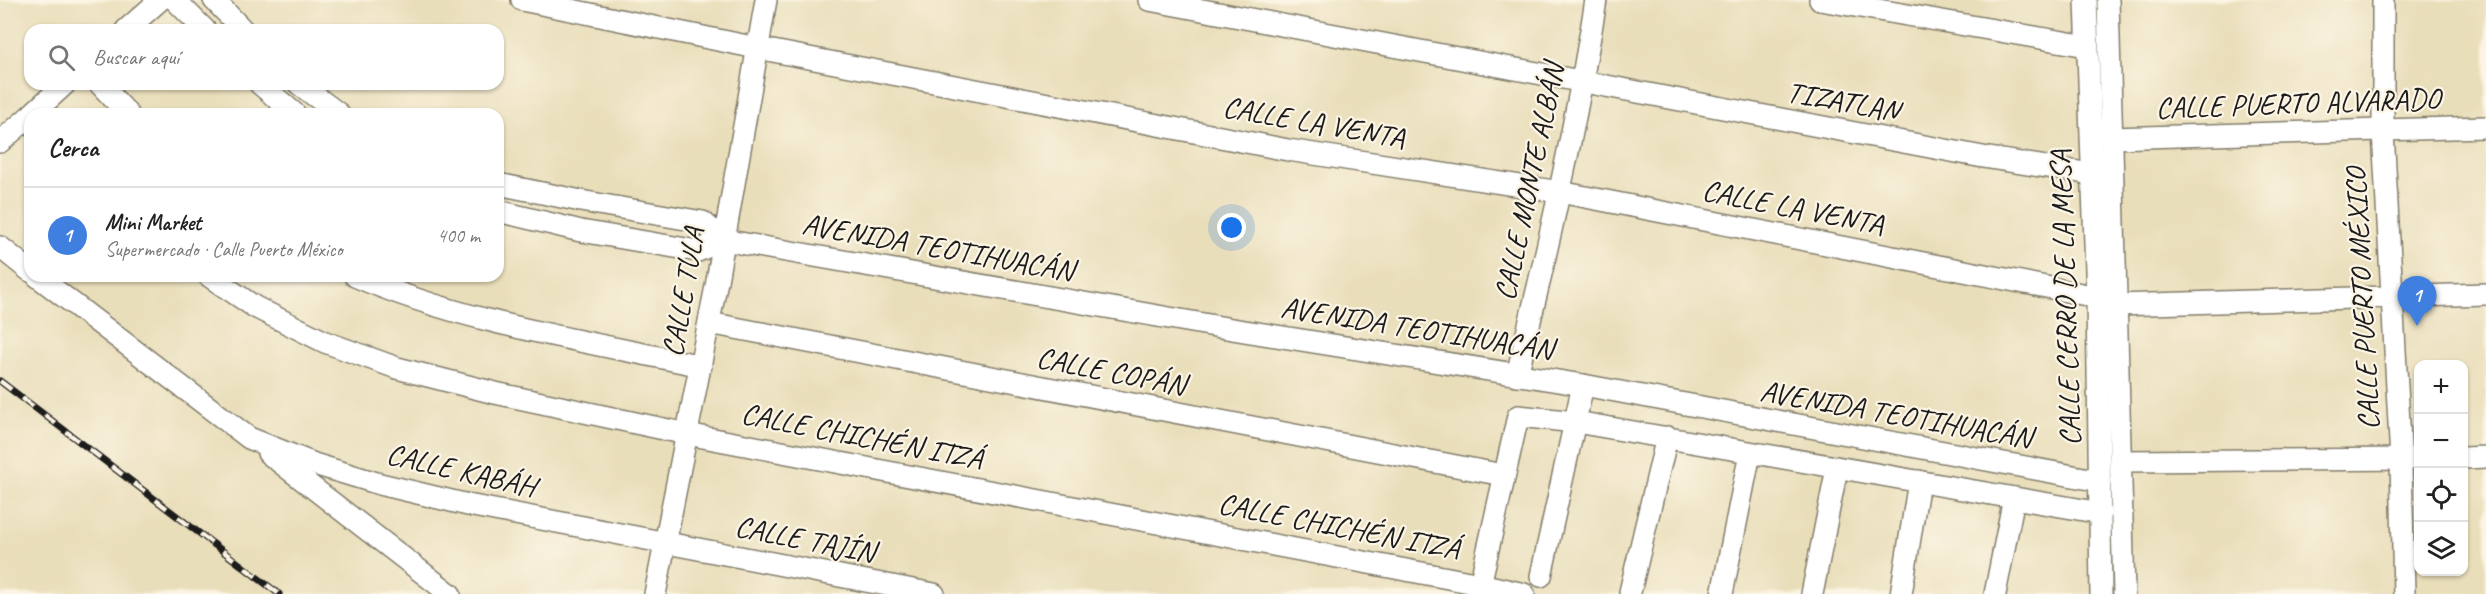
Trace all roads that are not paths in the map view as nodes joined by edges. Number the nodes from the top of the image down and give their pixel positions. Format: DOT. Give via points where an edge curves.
graph roads {
  1 [pos="160,0"];
  2 [pos="175,0"];
  3 [pos="214,0"];
  4 [pos="522,0"];
  5 [pos="766,0"];
  6 [pos="1149,0"];
  7 [pos="1596,0"];
  8 [pos="1820,0"];
  9 [pos="2086,0"];
  10 [pos="2108,0"];
  11 [pos="2383,0"];
  12 [pos="133,24"];
  13 [pos="199,24"];
  14 [pos="237,24"];
  15 [pos="2087,46"];
  16 [pos="757,48"];
  17 [pos="1583,83"];
  18 [pos="58,90"];
  19 [pos="106,90"];
  20 [pos="267,90"];
  21 [pos="307,90"];
  22 [pos="39,108"];
  23 [pos="122,108"];
  24 [pos="288,108"];
  25 [pos="331,108"];
  26 [pos="24,121"];
  27 [pos="2486,127"];
  28 [pos="2383,131"];
  29 [pos="2111,138"];
  30 [pos="0,142"];
  31 [pos="2092,174"];
  32 [pos="504,185"];
  33 [pos="1560,192"];
  34 [pos="504,212"];
  35 [pos="723,240"];
  36 [pos="0,248"];
  37 [pos="24,266"];
  38 [pos="45,282"];
  39 [pos="218,282"];
  40 [pos="368,282"];
  41 [pos="2486,294"];
  42 [pos="2097,297"];
  43 [pos="2392,298"];
  44 [pos="2116,305"];
  45 [pos="709,323"];
  46 [pos="701,366"];
  47 [pos="1517,375"];
  48 [pos="1583,385"];
  49 [pos="1576,422"];
  50 [pos="687,434"];
  51 [pos="1667,437"];
  52 [pos="249,438"];
  53 [pos="1914,448"];
  54 [pos="1750,453"];
  55 [pos="2486,457"];
  56 [pos="2468,458"];
  57 [pos="2410,459"];
  58 [pos="2120,461"];
  59 [pos="1837,468"];
  60 [pos="1503,475"];
  61 [pos="1914,480"];
  62 [pos="2100,481"];
  63 [pos="2014,498"];
  64 [pos="2101,513"];
  65 [pos="665,543"];
  66 [pos="1541,576"];
  67 [pos="1479,589"];
  68 [pos="1630,592"];
  69 [pos="450,594"];
  70 [pos="655,594"];
  71 [pos="934,594"];
  72 [pos="1524,594"];
  73 [pos="1722,594"];
  74 [pos="1812,594"];
  75 [pos="1900,594"];
  76 [pos="1995,594"];
  77 [pos="2102,594"];
  78 [pos="2124,594"];
  79 [pos="2404,594"];
  1 -- 12 [label="street"];
  2 -- 13 [label="street"];
  3 -- 14 [label="street"];
  4 -- 16 [label="street, CALLE LA VENTA"];
  5 -- 16 [label="street, CALLE TULA"];
  6 -- 17 [label="street, TIZATLAN"];
  7 -- 17 [label="street, CALLE MONTE ALBÁN"];
  8 -- 15 [label="street"];
  9 -- 15 [label="street, CALLE CERRO DE LA MESA"];
  10 -- 29 [label="street, CALLE CERRO DE LA MESA"];
  11 -- 28 [label="street, CALLE PUERTO MÉXICO"];
  15 -- 31 [label="street, CALLE CERRO DE LA MESA"];
  16 -- 33 [label="street, CALLE LA VENTA" via="1288,150"];
  16 -- 35 [label="street, CALLE TULA"];
  17 -- 31 [label="street, TIZATLAN"];
  17 -- 33 [label="street, CALLE MONTE ALBÁN"];
  18 -- 22 [label="street"];
  19 -- 23 [label="street"];
  20 -- 24 [label="street"];
  21 -- 25 [label="street"];
  26 -- 30 [label="street"];
  27 -- 28 [label="street, CALLE PUERTO ALVARADO"];
  28 -- 29 [label="street, CALLE PUERTO ALVARADO"];
  28 -- 43 [label="street, CALLE PUERTO MÉXICO"];
  29 -- 44 [label="street, CALLE CERRO DE LA MESA"];
  31 -- 42 [label="street, CALLE CERRO DE LA MESA"];
  32 -- 35 [label="street" via="703,222"];
  33 -- 42 [label="street, CALLE LA VENTA"];
  33 -- 47 [label="street, CALLE MONTE ALBÁN"];
  34 -- 35 [label="street" via="581,231 698,250"];
  35 -- 45 [label="street, CALLE TULA"];
  35 -- 47 [label="street, AVENIDA TEOTIHUACÁN"];
  36 -- 37 [label="street"];
  38 -- 52 [label="street, CALLE KABÁH"];
  39 -- 50 [label="street, CALLE CHICHÉN ITZÁ" via="255,307 325,342 397,368"];
  40 -- 46 [label="street" via="472,316"];
  41 -- 43 [label="street"];
  42 -- 62 [label="street, CALLE CERRO DE LA MESA"];
  43 -- 44 [label="street"];
  43 -- 57 [label="street, CALLE PUERTO MÉXICO"];
  44 -- 58 [label="street, CALLE CERRO DE LA MESA"];
  45 -- 46 [label="street, CALLE TULA"];
  45 -- 60 [label="street, CALLE COPÁN"];
  46 -- 50 [label="street, CALLE TULA"];
  47 -- 48 [label="street, AVENIDA TEOTIHUACÁN"];
  48 -- 49 [label="street"];
  48 -- 53 [label="street, AVENIDA TEOTIHUACÁN"];
  49 -- 51 [label="street"];
  49 -- 60 [label="street" via="1518,416"];
  49 -- 66 [label="street"];
  50 -- 65 [label="street, CALLE TULA"];
  50 -- 67 [label="street, CALLE CHICHÉN ITZÁ"];
  51 -- 54 [label="street"];
  51 -- 68 [label="street"];
  52 -- 65 [label="street, CALLE KABÁH" via="380,484"];
  52 -- 69 [label="street, CALLE KABÁH"];
  53 -- 61 [label="street"];
  53 -- 62 [label="street, AVENIDA TEOTIHUACÁN"];
  54 -- 59 [label="street"];
  54 -- 73 [label="street"];
  55 -- 56 [label="street"];
  57 -- 58 [label="street"];
  57 -- 79 [label="street, CALLE PUERTO MÉXICO"];
  58 -- 78 [label="street, CALLE CERRO DE LA MESA"];
  59 -- 61 [label="street"];
  59 -- 74 [label="street"];
  60 -- 67 [label="street"];
  61 -- 63 [label="street"];
  61 -- 75 [label="street"];
  62 -- 64 [label="street, CALLE CERRO DE LA MESA"];
  63 -- 64 [label="street"];
  63 -- 76 [label="street"];
  64 -- 77 [label="street, CALLE CERRO DE LA MESA"];
  65 -- 70 [label="street, CALLE TULA"];
  65 -- 71 [label="street, CALLE TAJÍN"];
  67 -- 72 [label="street, CALLE CHICHÉN ITZÁ"];
}
